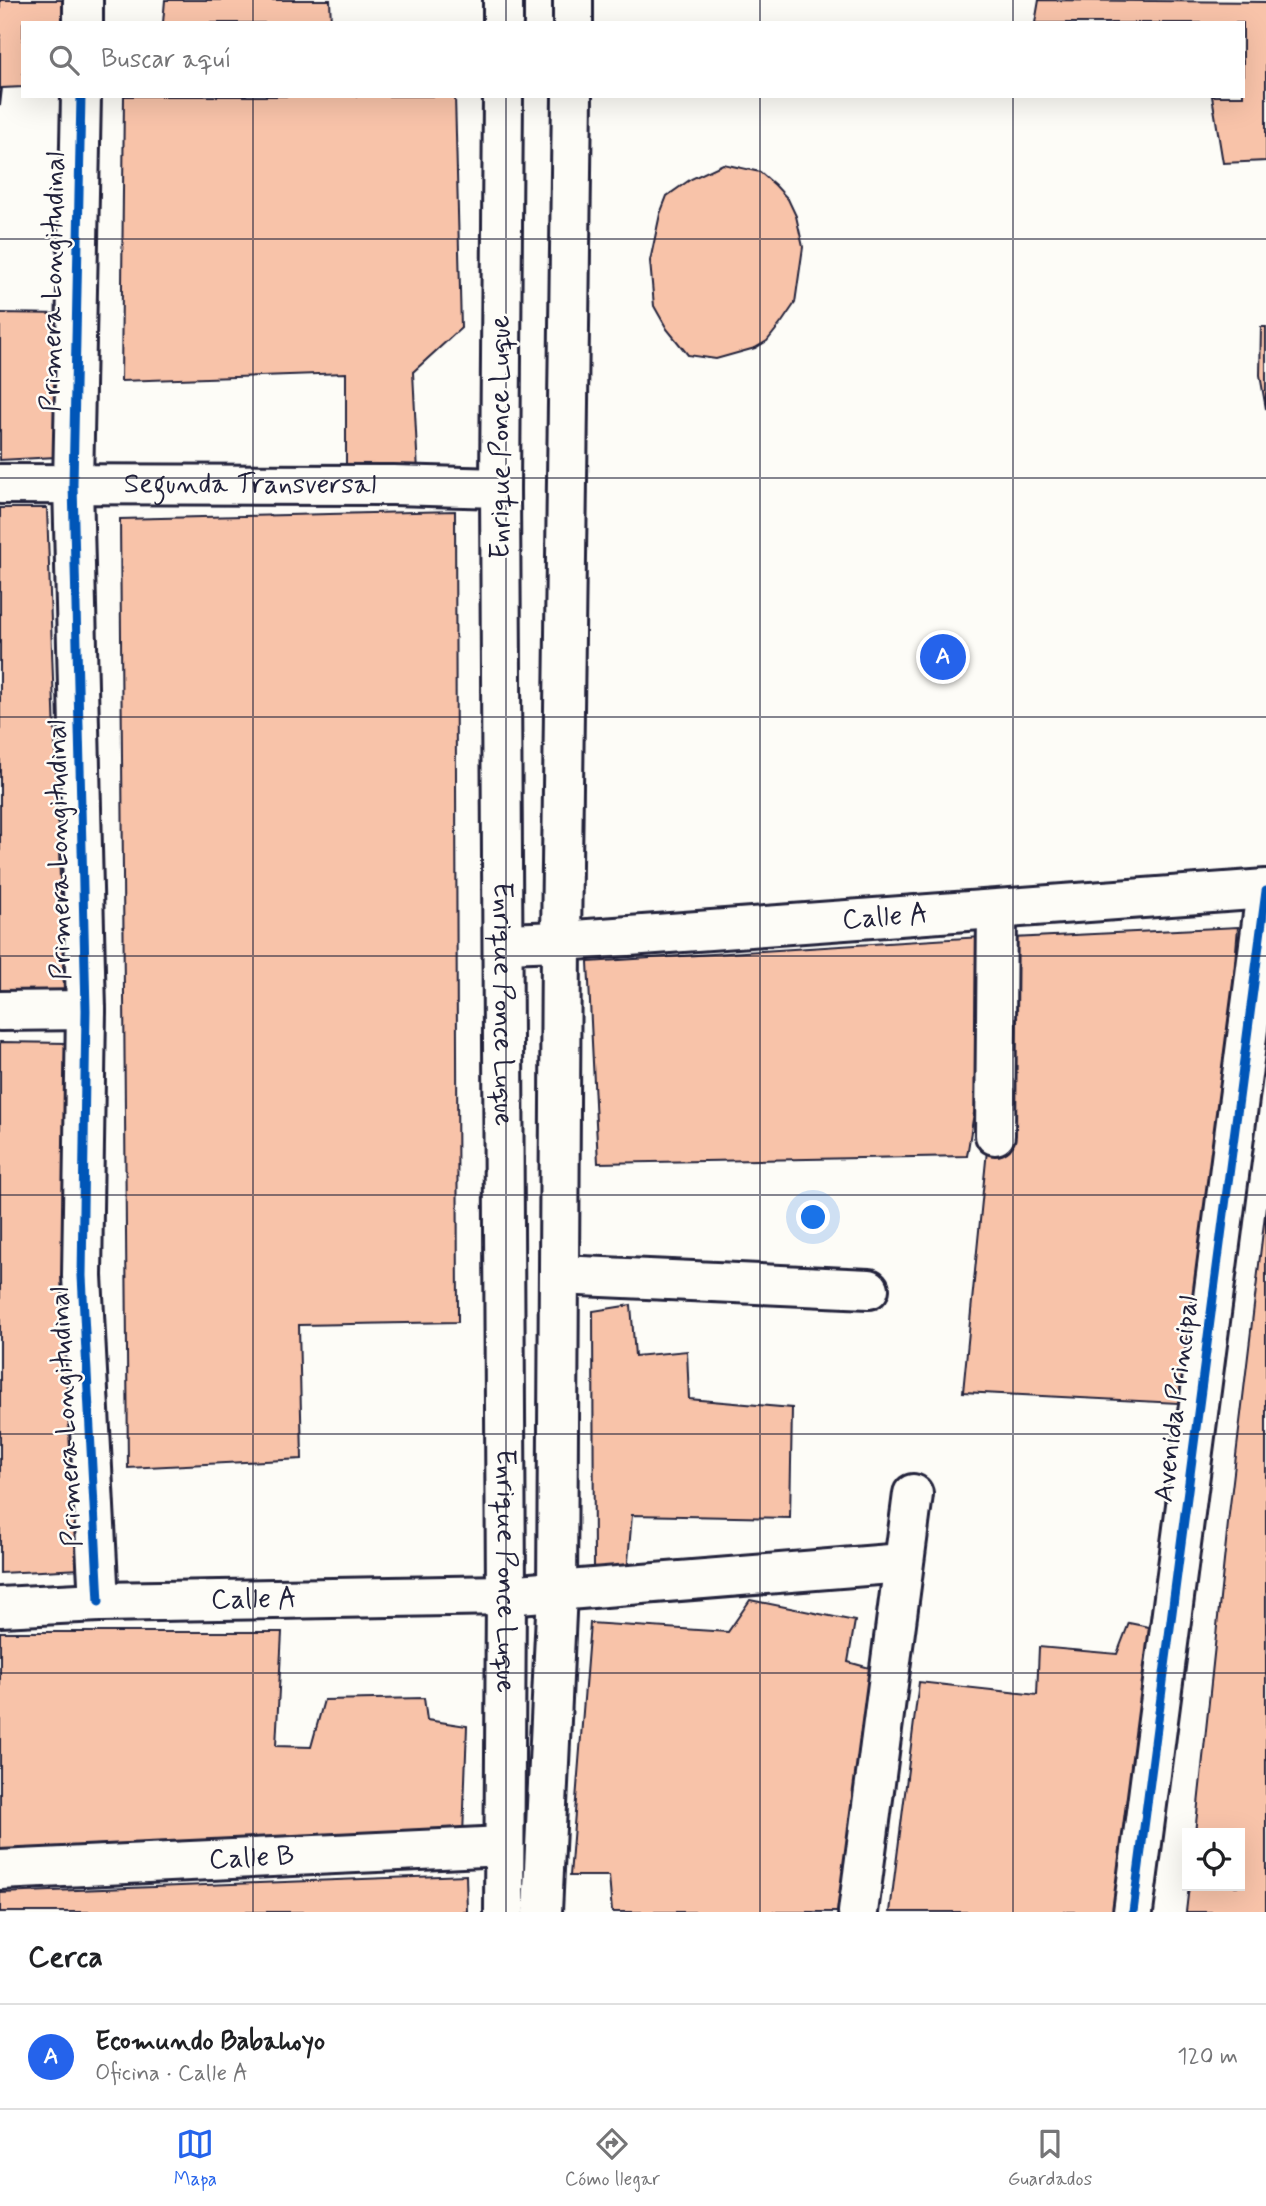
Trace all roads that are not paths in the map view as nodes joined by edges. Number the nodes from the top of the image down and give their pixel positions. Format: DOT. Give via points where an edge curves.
graph roads {
  1 [pos="83,0"];
  2 [pos="503,0"];
  3 [pos="573,0"];
  4 [pos="83,21"];
  5 [pos="503,21"];
  6 [pos="573,21"];
  7 [pos="81,98"];
  8 [pos="503,98"];
  9 [pos="572,98"];
  10 [pos="0,484"];
  11 [pos="73,484"];
  12 [pos="500,488"];
  13 [pos="1266,890"];
  14 [pos="997,910"];
  15 [pos="561,941"];
  16 [pos="504,943"];
  17 [pos="86,1010"];
  18 [pos="0,1011"];
  19 [pos="995,1135"];
  20 [pos="559,1275"];
  21 [pos="869,1289"];
  22 [pos="913,1494"];
  23 [pos="904,1563"];
  24 [pos="557,1592"];
  25 [pos="506,1595"];
  26 [pos="99,1602"];
  27 [pos="0,1607"];
  28 [pos="504,1846"];
  29 [pos="0,1870"];
  30 [pos="504,1912"];
  31 [pos="542,1912"];
  32 [pos="858,1912"];
  33 [pos="1133,1912"];
  1 -- 4 [label="street"];
  2 -- 5 [label="street"];
  3 -- 6 [label="street"];
  7 -- 11 [label="street, Primera Longitudinal"];
  8 -- 12 [label="street, Enrique Ponce Luque"];
  9 -- 15 [label="street"];
  10 -- 11 [label="street, Segunda Transversal"];
  11 -- 12 [label="street, Segunda Transversal"];
  11 -- 17 [label="street, Primera Longitudinal"];
  12 -- 16 [label="street, Enrique Ponce Luque"];
  13 -- 14 [label="street, Calle A"];
  13 -- 33 [label="street, Avenida Principal"];
  14 -- 15 [label="street, Calle A"];
  14 -- 19 [label="street"];
  15 -- 16 [label="street, Calle A"];
  15 -- 20 [label="street"];
  16 -- 25 [label="street, Enrique Ponce Luque"];
  17 -- 18 [label="street"];
  17 -- 26 [label="street, Primera Longitudinal" via="82,1276"];
  20 -- 21 [label="street"];
  20 -- 24 [label="street"];
  22 -- 23 [label="street"];
  23 -- 24 [label="street, Calle A"];
  23 -- 32 [label="street"];
  24 -- 25 [label="street, Calle A"];
  24 -- 31 [label="street"];
  25 -- 26 [label="street, Calle A"];
  25 -- 28 [label="street, Enrique Ponce Luque"];
  26 -- 27 [label="street, Calle A"];
  28 -- 29 [label="street, Calle B"];
  28 -- 30 [label="street, Enrique Ponce Luque"];
}
